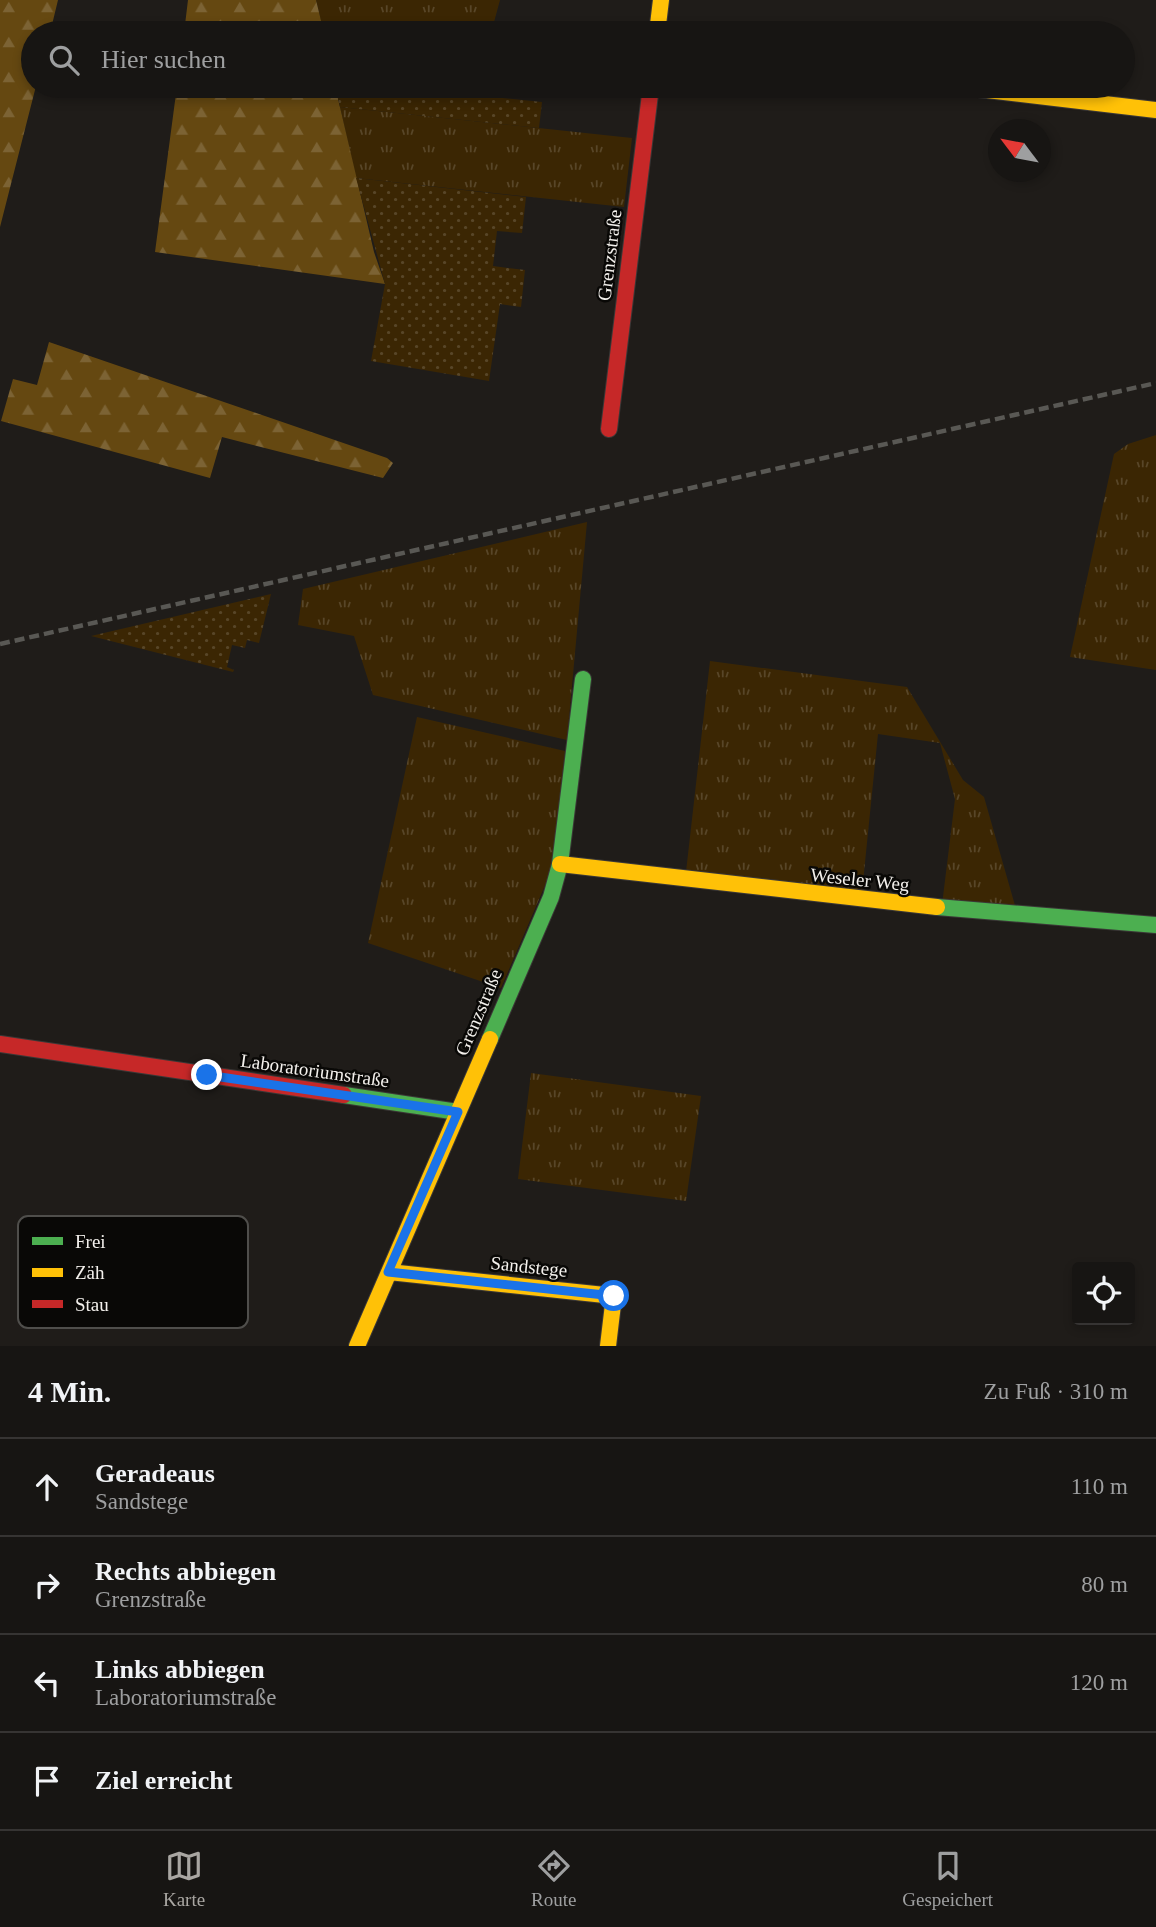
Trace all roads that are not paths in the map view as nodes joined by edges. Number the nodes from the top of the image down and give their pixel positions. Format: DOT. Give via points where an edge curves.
graph roads {
  1 [pos="661,0"];
  2 [pos="658,21"];
  3 [pos="650,98"];
  4 [pos="1054,98"];
  5 [pos="1156,110"];
  6 [pos="609,429"];
  7 [pos="583,679"];
  8 [pos="560,864"];
  9 [pos="1156,925"];
  10 [pos="0,1044"];
  11 [pos="458,1112"];
  12 [pos="388,1272"];
  13 [pos="357,1346"];
  14 [pos="608,1346"];
  1 -- 2 [label="street"];
  3 -- 6 [label="street, Grenzstraße"];
  4 -- 5 [label="street"];
  7 -- 8 [label="street, Grenzstraße"];
  8 -- 9 [label="street, Weseler Weg" via="860,900"];
  8 -- 11 [label="street, Grenzstraße" via="551,897"];
  10 -- 11 [label="street, Laboratoriumstraße"];
  11 -- 12 [label="street, Grenzstraße"];
  12 -- 13 [label="street, Grenzstraße"];
  12 -- 14 [label="street, Sandstege" via="614,1296"];
}
